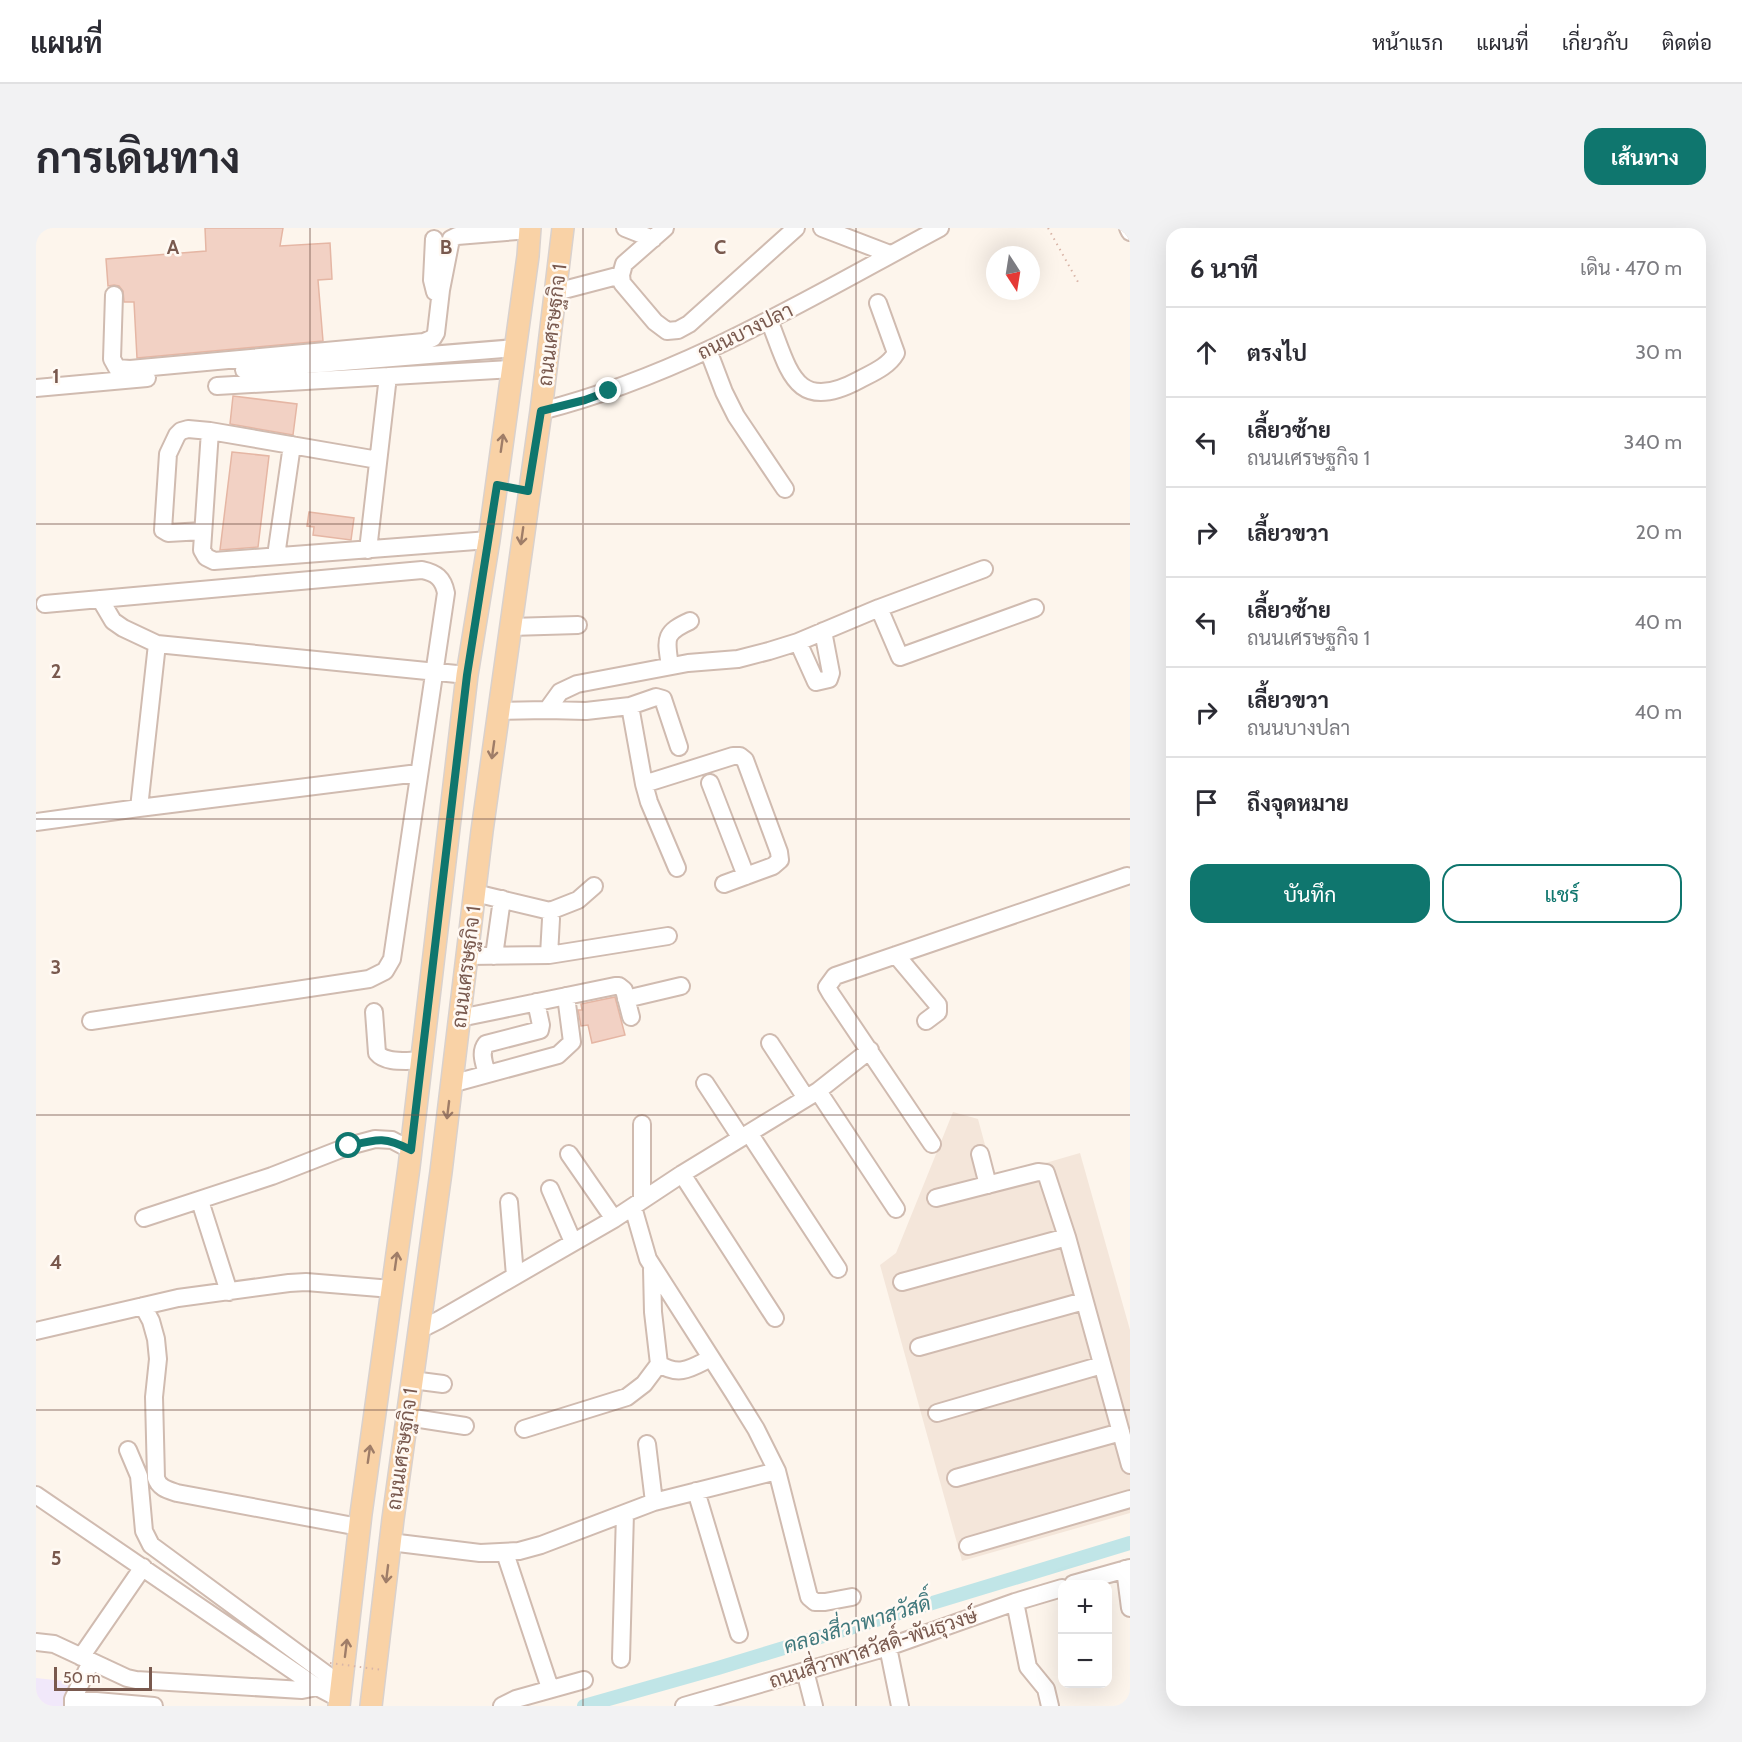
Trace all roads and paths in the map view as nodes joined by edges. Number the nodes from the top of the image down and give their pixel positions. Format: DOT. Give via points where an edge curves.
graph roads {
  1 [pos="625,228"];
  2 [pos="796,228"];
  3 [pos="822,228"];
  4 [pos="940,228"];
  5 [pos="1048,228"];
  6 [pos="530,229"];
  7 [pos="568,229"];
  8 [pos="659,233"];
  9 [pos="434,239"];
  10 [pos="890,254"];
  11 [pos="621,275"];
  12 [pos="1078,282"];
  13 [pos="556,292"];
  14 [pos="114,295"];
  15 [pos="440,298"];
  16 [pos="878,303"];
  17 [pos="769,320"];
  18 [pos="515,348"];
  19 [pos="708,350"];
  20 [pos="512,369"];
  21 [pos="388,376"];
  22 [pos="216,386"];
  23 [pos="43,387"];
  24 [pos="507,406"];
  25 [pos="541,411"];
  26 [pos="210,431"];
  27 [pos="292,445"];
  28 [pos="378,460"];
  29 [pos="497,485"];
  30 [pos="785,489"];
  31 [pos="528,491"];
  32 [pos="203,531"];
  33 [pos="489,540"];
  34 [pos="368,550"];
  35 [pos="276,556"];
  36 [pos="984,569"];
  37 [pos="100,599"];
  38 [pos="45,604"];
  39 [pos="879,608"];
  40 [pos="1035,608"];
  41 [pos="690,621"];
  42 [pos="578,625"];
  43 [pos="510,627"];
  44 [pos="823,631"];
  45 [pos="798,642"];
  46 [pos="157,644"];
  47 [pos="669,666"];
  48 [pos="435,671"];
  49 [pos="467,675"];
  50 [pos="630,706"];
  51 [pos="547,710"];
  52 [pos="498,711"];
  53 [pos="679,747"];
  54 [pos="418,773"];
  55 [pos="710,783"];
  56 [pos="644,784"];
  57 [pos="139,808"];
  58 [pos="36,822"];
  59 [pos="677,868"];
  60 [pos="746,876"];
  61 [pos="1127,876"];
  62 [pos="724,884"];
  63 [pos="594,886"];
  64 [pos="475,893"];
  65 [pos="502,899"];
  66 [pos="549,911"];
  67 [pos="668,936"];
  68 [pos="549,955"];
  69 [pos="896,955"];
  70 [pos="467,956"];
  71 [pos="494,956"];
  72 [pos="681,986"];
  73 [pos="566,996"];
  74 [pos="626,999"];
  75 [pos="536,1002"];
  76 [pos="374,1012"];
  77 [pos="631,1017"];
  78 [pos="459,1018"];
  79 [pos="92,1021"];
  80 [pos="926,1021"];
  81 [pos="770,1043"];
  82 [pos="870,1050"];
  83 [pos="422,1061"];
  84 [pos="487,1074"];
  85 [pos="705,1083"];
  86 [pos="452,1084"];
  87 [pos="812,1094"];
  88 [pos="642,1124"];
  89 [pos="745,1136"];
  90 [pos="932,1144"];
  91 [pos="411,1150"];
  92 [pos="569,1154"];
  93 [pos="980,1154"];
  94 [pos="682,1174"];
  95 [pos="988,1185"];
  96 [pos="550,1189"];
  97 [pos="936,1198"];
  98 [pos="200,1201"];
  99 [pos="509,1202"];
  100 [pos="638,1204"];
  101 [pos="896,1209"];
  102 [pos="144,1218"];
  103 [pos="614,1219"];
  104 [pos="1067,1237"];
  105 [pos="573,1242"];
  106 [pos="652,1268"];
  107 [pos="838,1269"];
  108 [pos="514,1276"];
  109 [pos="902,1282"];
  110 [pos="392,1289"];
  111 [pos="229,1292"];
  112 [pos="1084,1301"];
  113 [pos="143,1306"];
  114 [pos="775,1318"];
  115 [pos="419,1330"];
  116 [pos="36,1331"];
  117 [pos="919,1347"];
  118 [pos="711,1358"];
  119 [pos="659,1364"];
  120 [pos="1102,1365"];
  121 [pos="412,1380"];
  122 [pos="443,1384"];
  123 [pos="937,1413"];
  124 [pos="407,1417"];
  125 [pos="465,1426"];
  126 [pos="524,1429"];
  127 [pos="1120,1432"];
  128 [pos="647,1444"];
  129 [pos="128,1450"];
  130 [pos="1130,1465"];
  131 [pos="777,1471"];
  132 [pos="956,1478"];
  133 [pos="696,1491"];
  134 [pos="36,1495"];
  135 [pos="1130,1499"];
  136 [pos="654,1502"];
  137 [pos="625,1513"];
  138 [pos="359,1527"];
  139 [pos="390,1542"];
  140 [pos="969,1546"];
  141 [pos="505,1553"];
  142 [pos="142,1567"];
  143 [pos="1127,1568"];
  144 [pos="1086,1580"];
  145 [pos="1058,1589"];
  146 [pos="852,1597"];
  147 [pos="1015,1602"];
  148 [pos="1130,1608"];
  149 [pos="739,1634"];
  150 [pos="36,1642"];
  151 [pos="888,1647"];
  152 [pos="86,1659"];
  153 [pos="621,1659"];
  154 [pos="330,1663"];
  155 [pos="383,1670"];
  156 [pos="804,1671"];
  157 [pos="584,1680"];
  158 [pos="316,1687"];
  159 [pos="550,1688"];
  160 [pos="340,1697"];
  161 [pos="73,1702"];
  162 [pos="154,1706"];
  163 [pos="371,1706"];
  164 [pos="502,1706"];
  165 [pos="684,1706"];
  166 [pos="814,1706"];
  167 [pos="900,1706"];
  168 [pos="1050,1706"];
  1 -- 8 [label="street"];
  2 -- 11 [label="street" via="678,330 667,331 655,321 622,283"];
  3 -- 10 [label="street"];
  4 -- 10 [label="street, ถนนบางปลา"];
  5 -- 12 [label="path"];
  6 -- 15 [label="street" via="451,239"];
  6 -- 18 [label="main road, ถนนเศรษฐกิจ 1"];
  7 -- 13 [label="main road, ถนนเศรษฐกิจ 1"];
  8 -- 11 [label="street" via="624,264"];
  9 -- 15 [label="street" via="432,280"];
  10 -- 17 [label="street, ถนนบางปลา"];
  11 -- 13 [label="street"];
  13 -- 25 [label="main road, ถนนเศรษฐกิจ 1"];
  14 -- 15 [label="street" via="112,359 117,368 130,369 424,342 436,333"];
  16 -- 17 [label="street" via="896,353 891,361 852,384 822,394 811,392 794,380"];
  17 -- 19 [label="street, ถนนบางปลา"];
  18 -- 20 [label="main road, ถนนเศรษฐกิจ 1"];
  18 -- 23 [label="street"];
  19 -- 25 [label="street, ถนนบางปลา" via="585,400"];
  19 -- 30 [label="street" via="736,416"];
  20 -- 21 [label="street"];
  20 -- 24 [label="main road, ถนนเศรษฐกิจ 1"];
  21 -- 22 [label="street"];
  21 -- 28 [label="street"];
  24 -- 25 [label="main road"];
  29 -- 24 [label="main road, ถนนเศรษฐกิจ 1, one-way"];
  25 -- 31 [label="main road, ถนนเศรษฐกิจ 1"];
  26 -- 27 [label="street"];
  26 -- 32 [label="street"];
  26 -- 32 [label="street" via="188,429 177,435 168,454 162,525 168,533"];
  27 -- 28 [label="street"];
  27 -- 35 [label="street"];
  28 -- 34 [label="street"];
  29 -- 31 [label="main road"];
  29 -- 33 [label="main road, ถนนเศรษฐกิจ 1"];
  31 -- 43 [label="main road, ถนนเศรษฐกิจ 1, one-way"];
  32 -- 35 [label="street" via="202,550 214,561"];
  33 -- 34 [label="street"];
  33 -- 49 [label="main road, ถนนเศรษฐกิจ 1"];
  34 -- 35 [label="street"];
  36 -- 39 [label="street"];
  37 -- 38 [label="street"];
  37 -- 46 [label="street" via="113,621"];
  37 -- 48 [label="street" via="422,570 435,572 446,593"];
  39 -- 40 [label="street" via="900,657"];
  39 -- 44 [label="street"];
  41 -- 47 [label="street" via="668,635"];
  42 -- 43 [label="street"];
  43 -- 52 [label="main road, ถนนเศรษฐกิจ 1"];
  44 -- 45 [label="street"];
  44 -- 45 [label="street" via="829,679 816,682"];
  45 -- 47 [label="street" via="738,659"];
  46 -- 48 [label="street"];
  46 -- 57 [label="street"];
  47 -- 51 [label="street" via="578,684 560,692"];
  48 -- 49 [label="street"];
  48 -- 54 [label="street"];
  49 -- 83 [label="main road, ถนนเศรษฐกิจ 1"];
  50 -- 51 [label="street"];
  50 -- 53 [label="street" via="656,697 663,699"];
  50 -- 56 [label="street"];
  51 -- 52 [label="street"];
  52 -- 64 [label="main road, ถนนเศรษฐกิจ 1, one-way"];
  54 -- 57 [label="street"];
  54 -- 79 [label="street" via="392,959 385,971 369,979"];
  55 -- 60 [label="street"];
  56 -- 59 [label="street"];
  56 -- 60 [label="street" via="741,756 780,860"];
  57 -- 58 [label="street"];
  60 -- 62 [label="street"];
  61 -- 69 [label="street"];
  63 -- 66 [label="street" via="578,900"];
  64 -- 65 [label="street"];
  64 -- 70 [label="main road, ถนนเศรษฐกิจ 1"];
  65 -- 66 [label="street"];
  65 -- 71 [label="street"];
  66 -- 68 [label="street"];
  67 -- 68 [label="street"];
  68 -- 71 [label="street"];
  69 -- 80 [label="street" via="938,1005 938,1012"];
  69 -- 82 [label="street" via="835,976 827,987"];
  70 -- 71 [label="street"];
  70 -- 78 [label="main road, ถนนเศรษฐกิจ 1"];
  72 -- 74 [label="street"];
  73 -- 74 [label="street" via="620,986"];
  73 -- 75 [label="street"];
  73 -- 84 [label="street" via="572,1042 566,1049 558,1055"];
  74 -- 77 [label="street"];
  75 -- 78 [label="street"];
  75 -- 84 [label="street" via="540,1030 486,1044 482,1053"];
  76 -- 83 [label="street" via="380,1057"];
  78 -- 86 [label="main road, ถนนเศรษฐกิจ 1"];
  81 -- 87 [label="street"];
  82 -- 87 [label="street"];
  82 -- 90 [label="street"];
  83 -- 91 [label="main road, ถนนเศรษฐกิจ 1"];
  84 -- 86 [label="street"];
  85 -- 89 [label="street"];
  86 -- 115 [label="main road, ถนนเศรษฐกิจ 1, one-way"];
  87 -- 89 [label="street"];
  87 -- 101 [label="street"];
  88 -- 100 [label="street"];
  89 -- 94 [label="street"];
  89 -- 107 [label="street"];
  91 -- 98 [label="street" via="392,1140 375,1139"];
  110 -- 91 [label="main road, ถนนเศรษฐกิจ 1, one-way"];
  92 -- 103 [label="street"];
  93 -- 95 [label="street"];
  94 -- 100 [label="street"];
  94 -- 114 [label="street"];
  95 -- 97 [label="street"];
  95 -- 104 [label="street" via="1046,1173"];
  96 -- 105 [label="street"];
  98 -- 102 [label="street"];
  98 -- 111 [label="street"];
  99 -- 108 [label="street"];
  100 -- 103 [label="street"];
  100 -- 106 [label="street"];
  103 -- 105 [label="street"];
  104 -- 109 [label="street"];
  104 -- 112 [label="street"];
  105 -- 108 [label="street"];
  106 -- 118 [label="street"];
  106 -- 119 [label="street"];
  108 -- 115 [label="street"];
  110 -- 111 [label="street" via="306,1282"];
  138 -- 110 [label="main road, ถนนเศรษฐกิจ 1, one-way"];
  111 -- 113 [label="street"];
  112 -- 117 [label="street"];
  112 -- 120 [label="street"];
  113 -- 116 [label="street"];
  113 -- 138 [label="street" via="151,1321 158,1359 154,1396 158,1484 177,1493"];
  115 -- 121 [label="main road, ถนนเศรษฐกิจ 1"];
  118 -- 119 [label="street" via="686,1370 668,1370"];
  118 -- 131 [label="street" via="756,1429"];
  119 -- 126 [label="street" via="644,1384 627,1397"];
  120 -- 123 [label="street"];
  120 -- 127 [label="street"];
  121 -- 122 [label="street"];
  121 -- 124 [label="main road, ถนนเศรษฐกิจ 1"];
  124 -- 125 [label="street"];
  124 -- 139 [label="main road, ถนนเศรษฐกิจ 1"];
  127 -- 130 [label="street"];
  127 -- 132 [label="street"];
  128 -- 136 [label="street"];
  129 -- 160 [label="street" via="139,1476 144,1531 152,1545"];
  131 -- 133 [label="street"];
  131 -- 146 [label="street" via="809,1597 825,1602"];
  133 -- 136 [label="street"];
  133 -- 149 [label="street"];
  134 -- 142 [label="street"];
  135 -- 140 [label="street"];
  136 -- 137 [label="street"];
  137 -- 141 [label="street" via="541,1545"];
  137 -- 153 [label="street"];
  160 -- 138 [label="main road, ถนนเศรษฐกิจ 1, one-way"];
  139 -- 141 [label="street"];
  139 -- 163 [label="main road, ถนนเศรษฐกิจ 1, one-way"];
  141 -- 159 [label="street"];
  142 -- 152 [label="street"];
  142 -- 158 [label="street"];
  143 -- 144 [label="street"];
  143 -- 148 [label="street"];
  145 -- 147 [label="street, ถนนสี่วาพาสวัสดิ์-พันธุวงษ์"];
  147 -- 151 [label="street, ถนนสี่วาพาสวัสดิ์-พันธุวงษ์"];
  147 -- 168 [label="street" via="1028,1667 1046,1689"];
  150 -- 152 [label="street" via="54,1644"];
  151 -- 156 [label="street, ถนนสี่วาพาสวัสดิ์-พันธุวงษ์"];
  151 -- 167 [label="street"];
  152 -- 158 [label="street" via="135,1680 302,1690"];
  152 -- 161 [label="street"];
  154 -- 155 [label="path, bridge"];
  156 -- 165 [label="street, ถนนสี่วาพาสวัสดิ์-พันธุวงษ์"];
  156 -- 166 [label="street"];
  157 -- 159 [label="street"];
  158 -- 160 [label="street"];
  159 -- 164 [label="street"];
  161 -- 162 [label="street"];
}
